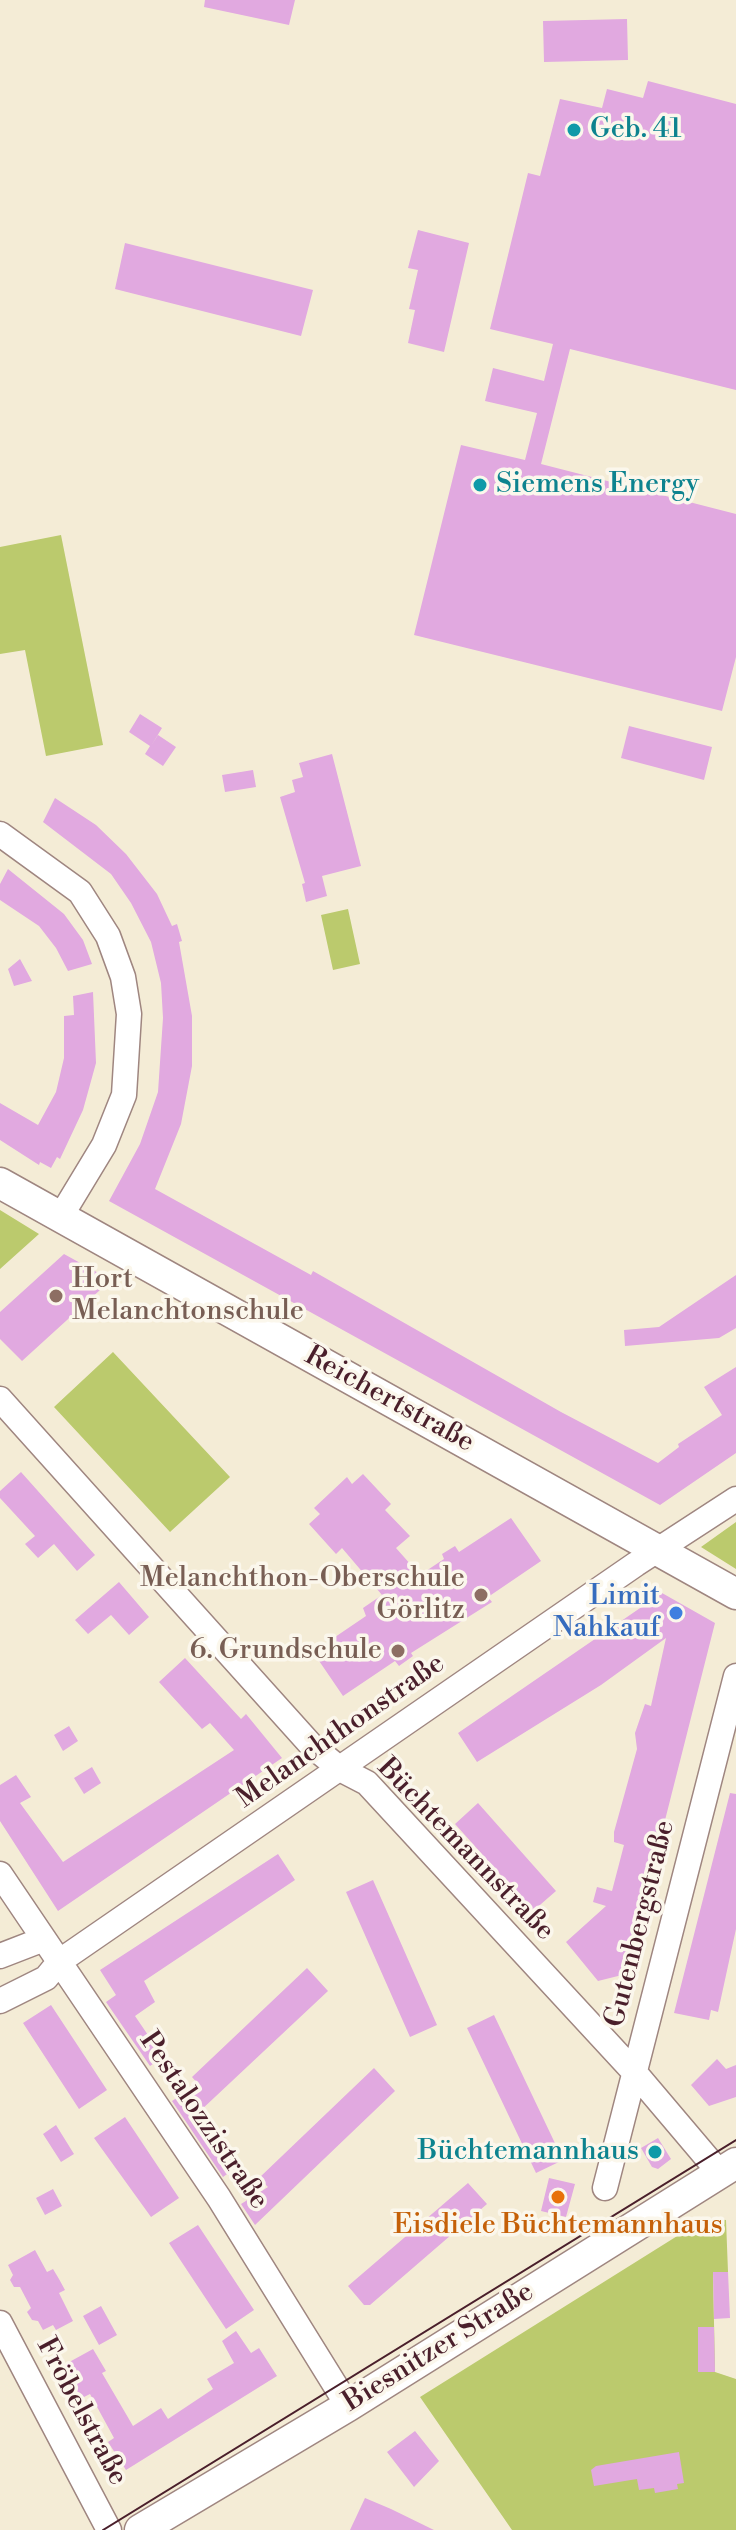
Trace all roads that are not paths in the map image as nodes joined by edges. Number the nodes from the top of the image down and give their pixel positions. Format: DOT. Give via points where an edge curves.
graph roads {
  1 [pos="0,834"];
  2 [pos="0,1183"];
  3 [pos="61,1216"];
  4 [pos="0,1399"];
  5 [pos="736,1499"];
  6 [pos="658,1550"];
  7 [pos="736,1594"];
  8 [pos="736,1676"];
  9 [pos="340,1769"];
  10 [pos="0,1874"];
  11 [pos="44,1939"];
  12 [pos="0,1956"];
  13 [pos="60,1961"];
  14 [pos="0,2001"];
  15 [pos="636,2074"];
  16 [pos="727,2167"];
  17 [pos="605,2188"];
  18 [pos="0,2323"];
  19 [pos="348,2406"];
  20 [pos="109,2530"];
  21 [pos="140,2530"];
  1 -- 3 [label="street" via="80,892 108,936 129,1014 124,1095 104,1145"];
  2 -- 3 [label="main road, Reichertstraße"];
  3 -- 6 [label="main road, Reichertstraße"];
  4 -- 9 [label="street, Büchtemannstraße" via="311,1745"];
  5 -- 6 [label="street, Melanchthonstraße"];
  6 -- 7 [label="main road, Reichertstraße"];
  6 -- 9 [label="street, Melanchthonstraße"];
  8 -- 15 [label="street, Gutenbergstraße"];
  9 -- 13 [label="street, Melanchthonstraße"];
  9 -- 15 [label="street, Büchtemannstraße" via="367,1783"];
  10 -- 11 [label="street, Pestalozzistraße"];
  11 -- 12 [label="street"];
  11 -- 13 [label="street, Pestalozzistraße"];
  13 -- 14 [label="street" via="46,1978"];
  13 -- 19 [label="street, Pestalozzistraße" via="219,2198"];
  15 -- 16 [label="street, Büchtemannstraße"];
  15 -- 17 [label="street, Gutenbergstraße"];
  16 -- 19 [label="main road, Biesnitzer Straße"];
  18 -- 20 [label="street, Fröbelstraße"];
  19 -- 21 [label="main road, Biesnitzer Straße"];
}
